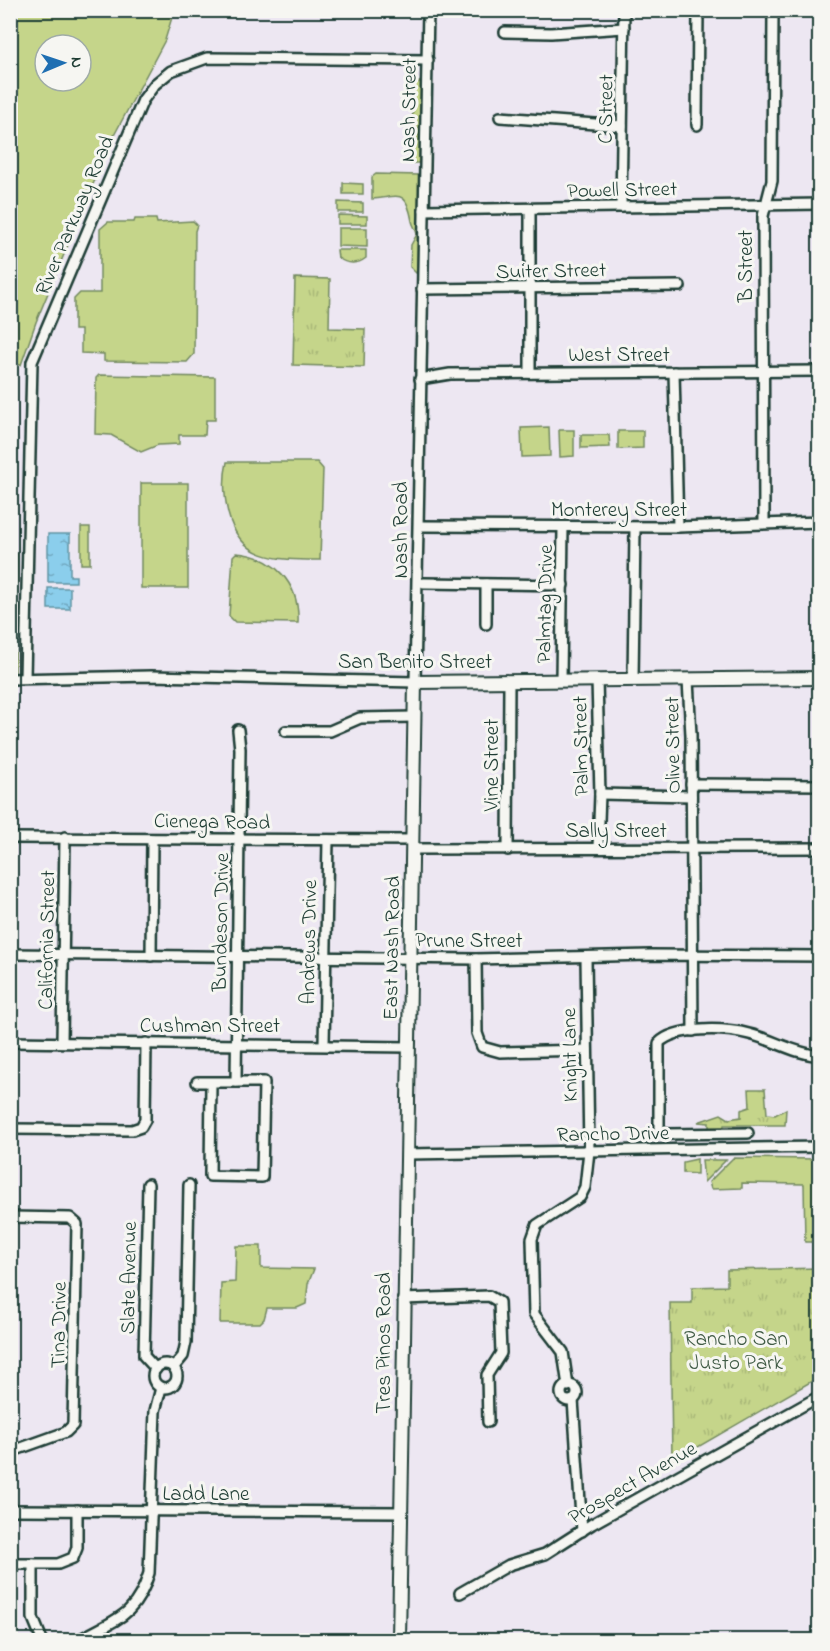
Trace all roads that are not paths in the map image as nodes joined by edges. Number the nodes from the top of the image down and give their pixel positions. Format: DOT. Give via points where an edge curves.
graph roads {
  1 [pos="228,10"];
  2 [pos="240,10"];
  3 [pos="428,10"];
  4 [pos="624,10"];
  5 [pos="698,10"];
  6 [pos="774,10"];
  7 [pos="624,28"];
  8 [pos="505,32"];
  9 [pos="428,60"];
  10 [pos="500,117"];
  11 [pos="697,125"];
  12 [pos="622,126"];
  13 [pos="819,204"];
  14 [pos="766,206"];
  15 [pos="621,207"];
  16 [pos="530,209"];
  17 [pos="424,210"];
  18 [pos="680,286"];
  19 [pos="422,289"];
  20 [pos="530,289"];
  21 [pos="819,370"];
  22 [pos="763,371"];
  23 [pos="674,372"];
  24 [pos="530,373"];
  25 [pos="420,379"];
  26 [pos="764,522"];
  27 [pos="819,522"];
  28 [pos="419,526"];
  29 [pos="563,527"];
  30 [pos="678,527"];
  31 [pos="635,528"];
  32 [pos="424,583"];
  33 [pos="486,584"];
  34 [pos="563,585"];
  35 [pos="486,624"];
  36 [pos="25,678"];
  37 [pos="819,678"];
  38 [pos="10,679"];
  39 [pos="561,680"];
  40 [pos="597,680"];
  41 [pos="633,680"];
  42 [pos="688,680"];
  43 [pos="509,681"];
  44 [pos="416,682"];
  45 [pos="414,717"];
  46 [pos="238,730"];
  47 [pos="286,731"];
  48 [pos="691,784"];
  49 [pos="819,785"];
  50 [pos="600,794"];
  51 [pos="691,796"];
  52 [pos="65,837"];
  53 [pos="10,838"];
  54 [pos="152,839"];
  55 [pos="239,840"];
  56 [pos="328,840"];
  57 [pos="412,845"];
  58 [pos="598,848"];
  59 [pos="692,848"];
  60 [pos="819,848"];
  61 [pos="508,850"];
  62 [pos="10,954"];
  63 [pos="692,954"];
  64 [pos="64,955"];
  65 [pos="151,956"];
  66 [pos="819,956"];
  67 [pos="237,957"];
  68 [pos="326,957"];
  69 [pos="586,957"];
  70 [pos="410,958"];
  71 [pos="476,959"];
  72 [pos="693,1031"];
  73 [pos="10,1042"];
  74 [pos="62,1042"];
  75 [pos="146,1043"];
  76 [pos="236,1044"];
  77 [pos="324,1044"];
  78 [pos="409,1047"];
  79 [pos="586,1050"];
  80 [pos="819,1056"];
  81 [pos="196,1082"];
  82 [pos="211,1082"];
  83 [pos="236,1082"];
  84 [pos="10,1130"];
  85 [pos="748,1133"];
  86 [pos="720,1134"];
  87 [pos="819,1147"];
  88 [pos="720,1149"];
  89 [pos="589,1151"];
  90 [pos="407,1154"];
  91 [pos="148,1184"];
  92 [pos="189,1185"];
  93 [pos="10,1217"];
  94 [pos="403,1299"];
  95 [pos="174,1367"];
  96 [pos="156,1369"];
  97 [pos="161,1388"];
  98 [pos="819,1396"];
  99 [pos="488,1422"];
  100 [pos="10,1452"];
  101 [pos="10,1510"];
  102 [pos="77,1510"];
  103 [pos="153,1511"];
  104 [pos="402,1512"];
  105 [pos="582,1531"];
  106 [pos="10,1564"];
  107 [pos="33,1564"];
  108 [pos="460,1593"];
  109 [pos="42,1641"];
  110 [pos="79,1641"];
  111 [pos="399,1641"];
  1 -- 2 [label="street"];
  3 -- 9 [label="street, Nash Street"];
  4 -- 7 [label="street, C Street"];
  5 -- 11 [label="street"];
  6 -- 14 [label="street, B Street" via="772,181"];
  7 -- 8 [label="street"];
  7 -- 12 [label="street, C Street"];
  9 -- 17 [label="street, Nash Street"];
  9 -- 36 [label="street, River Parkway Road" via="207,58 171,71 143,100 32,362"];
  10 -- 12 [label="street"];
  12 -- 15 [label="street, C Street"];
  13 -- 14 [label="street, Powell Street"];
  14 -- 15 [label="street, Powell Street"];
  14 -- 22 [label="street, B Street"];
  15 -- 16 [label="street, Powell Street"];
  16 -- 17 [label="street, Powell Street"];
  16 -- 20 [label="street"];
  17 -- 19 [label="street, Nash Road"];
  18 -- 20 [label="street, Suiter Street"];
  19 -- 20 [label="street, Suiter Street"];
  19 -- 25 [label="street, Nash Road"];
  20 -- 24 [label="street"];
  21 -- 22 [label="street, West Street"];
  22 -- 23 [label="street, West Street"];
  22 -- 26 [label="street, B Street"];
  23 -- 24 [label="street, West Street"];
  23 -- 30 [label="street"];
  24 -- 25 [label="street, West Street" via="450,374"];
  25 -- 28 [label="street, Nash Road"];
  26 -- 27 [label="street, Monterey Street"];
  26 -- 30 [label="street, Monterey Street"];
  28 -- 29 [label="street, Monterey Street"];
  28 -- 44 [label="street, Nash Road"];
  29 -- 31 [label="street, Monterey Street"];
  29 -- 34 [label="street, Palmtag Drive"];
  30 -- 31 [label="street, Monterey Street"];
  31 -- 41 [label="street"];
  32 -- 33 [label="street"];
  33 -- 34 [label="street"];
  33 -- 35 [label="street"];
  34 -- 39 [label="street, Palmtag Drive"];
  36 -- 38 [label="street, San Benito Street"];
  36 -- 44 [label="street, San Benito Street"];
  37 -- 42 [label="main road, San Benito Street"];
  39 -- 40 [label="main road, San Benito Street"];
  39 -- 43 [label="main road, San Benito Street"];
  40 -- 41 [label="main road, San Benito Street"];
  40 -- 50 [label="street, Palm Street"];
  41 -- 42 [label="main road, San Benito Street"];
  42 -- 48 [label="street, Olive Street"];
  43 -- 44 [label="main road, San Benito Street"];
  43 -- 61 [label="street, Vine Street"];
  44 -- 45 [label="main road, Nash Road"];
  45 -- 47 [label="street" via="360,718 330,731"];
  45 -- 57 [label="main road, Nash Road"];
  46 -- 55 [label="street, Bundeson Drive"];
  48 -- 49 [label="street"];
  48 -- 51 [label="street, Olive Street"];
  50 -- 51 [label="street"];
  50 -- 58 [label="street, Palm Street"];
  51 -- 59 [label="street, Olive Street"];
  52 -- 53 [label="street, Cienega Road"];
  52 -- 54 [label="street, Cienega Road"];
  52 -- 64 [label="street, California Street"];
  54 -- 55 [label="street, Cienega Road"];
  54 -- 65 [label="street"];
  55 -- 56 [label="street, Cienega Road"];
  55 -- 67 [label="street, Bundeson Drive"];
  56 -- 57 [label="street, Cienega Road"];
  56 -- 68 [label="street, Andrews Drive"];
  57 -- 61 [label="street, Sally Street"];
  57 -- 70 [label="main road, East Nash Road"];
  58 -- 59 [label="street, Sally Street"];
  58 -- 61 [label="street, Sally Street"];
  59 -- 60 [label="street, Sally Street"];
  59 -- 63 [label="street, Olive Street"];
  62 -- 64 [label="street, Prune Street"];
  63 -- 66 [label="street, Prune Street"];
  63 -- 69 [label="street, Prune Street"];
  63 -- 72 [label="street, Olive Street"];
  64 -- 65 [label="street, Prune Street"];
  64 -- 74 [label="street, California Street"];
  65 -- 67 [label="street, Prune Street"];
  67 -- 68 [label="street, Prune Street"];
  67 -- 76 [label="street, Bundeson Drive"];
  68 -- 70 [label="street, Prune Street"];
  68 -- 77 [label="street, Andrews Drive"];
  69 -- 71 [label="street, Prune Street"];
  69 -- 79 [label="street, Knight Lane"];
  70 -- 71 [label="street, Prune Street"];
  70 -- 78 [label="main road, East Nash Road"];
  71 -- 79 [label="street" via="477,1033 482,1047 500,1052"];
  72 -- 80 [label="street" via="741,1032 794,1052"];
  72 -- 86 [label="street" via="666,1035 659,1043 659,1130 666,1134"];
  73 -- 74 [label="street, Cushman Street"];
  74 -- 75 [label="street, Cushman Street"];
  75 -- 76 [label="street, Cushman Street"];
  75 -- 84 [label="street" via="145,1120 138,1129"];
  76 -- 77 [label="street, Cushman Street"];
  76 -- 83 [label="street, Bundeson Drive"];
  77 -- 78 [label="street, Cushman Street"];
  78 -- 90 [label="main road, Tres Pinos Road"];
  79 -- 89 [label="street, Knight Lane"];
  81 -- 82 [label="street"];
  82 -- 83 [label="street"];
  82 -- 83 [label="street" via="210,1176 262,1177 264,1082"];
  85 -- 86 [label="street"];
  86 -- 88 [label="street"];
  87 -- 88 [label="street, Rancho Drive"];
  88 -- 89 [label="street, Rancho Drive"];
  89 -- 90 [label="street, Rancho Drive"];
  89 -- 105 [label="street, Knight Lane" via="583,1193 537,1226 532,1239 534,1314 563,1352 568,1386 561,1395 573,1400"];
  90 -- 94 [label="main road, Tres Pinos Road"];
  91 -- 96 [label="street, Slate Avenue" via="144,1356"];
  92 -- 95 [label="street" via="186,1342 183,1356"];
  93 -- 100 [label="street, Tina Drive" via="70,1218 77,1224 72,1427"];
  94 -- 99 [label="street" via="489,1296 499,1302 501,1353 487,1375"];
  94 -- 104 [label="main road, Tres Pinos Road"];
  95 -- 96 [label="street" via="162,1364"];
  95 -- 97 [label="street" via="176,1382 170,1388"];
  96 -- 97 [label="street" via="154,1380"];
  97 -- 103 [label="street" via="155,1411"];
  98 -- 105 [label="street, Prospect Avenue"];
  101 -- 102 [label="street, Ladd Lane"];
  102 -- 103 [label="street, Ladd Lane"];
  102 -- 107 [label="street" via="77,1548 73,1558 58,1564"];
  103 -- 104 [label="street, Ladd Lane"];
  103 -- 110 [label="street" via="149,1573 141,1598 134,1608"];
  104 -- 111 [label="main road, Tres Pinos Road"];
  105 -- 108 [label="street, Prospect Avenue" via="545,1554 509,1564"];
  106 -- 107 [label="street"];
  107 -- 109 [label="street" via="33,1618"];
}
